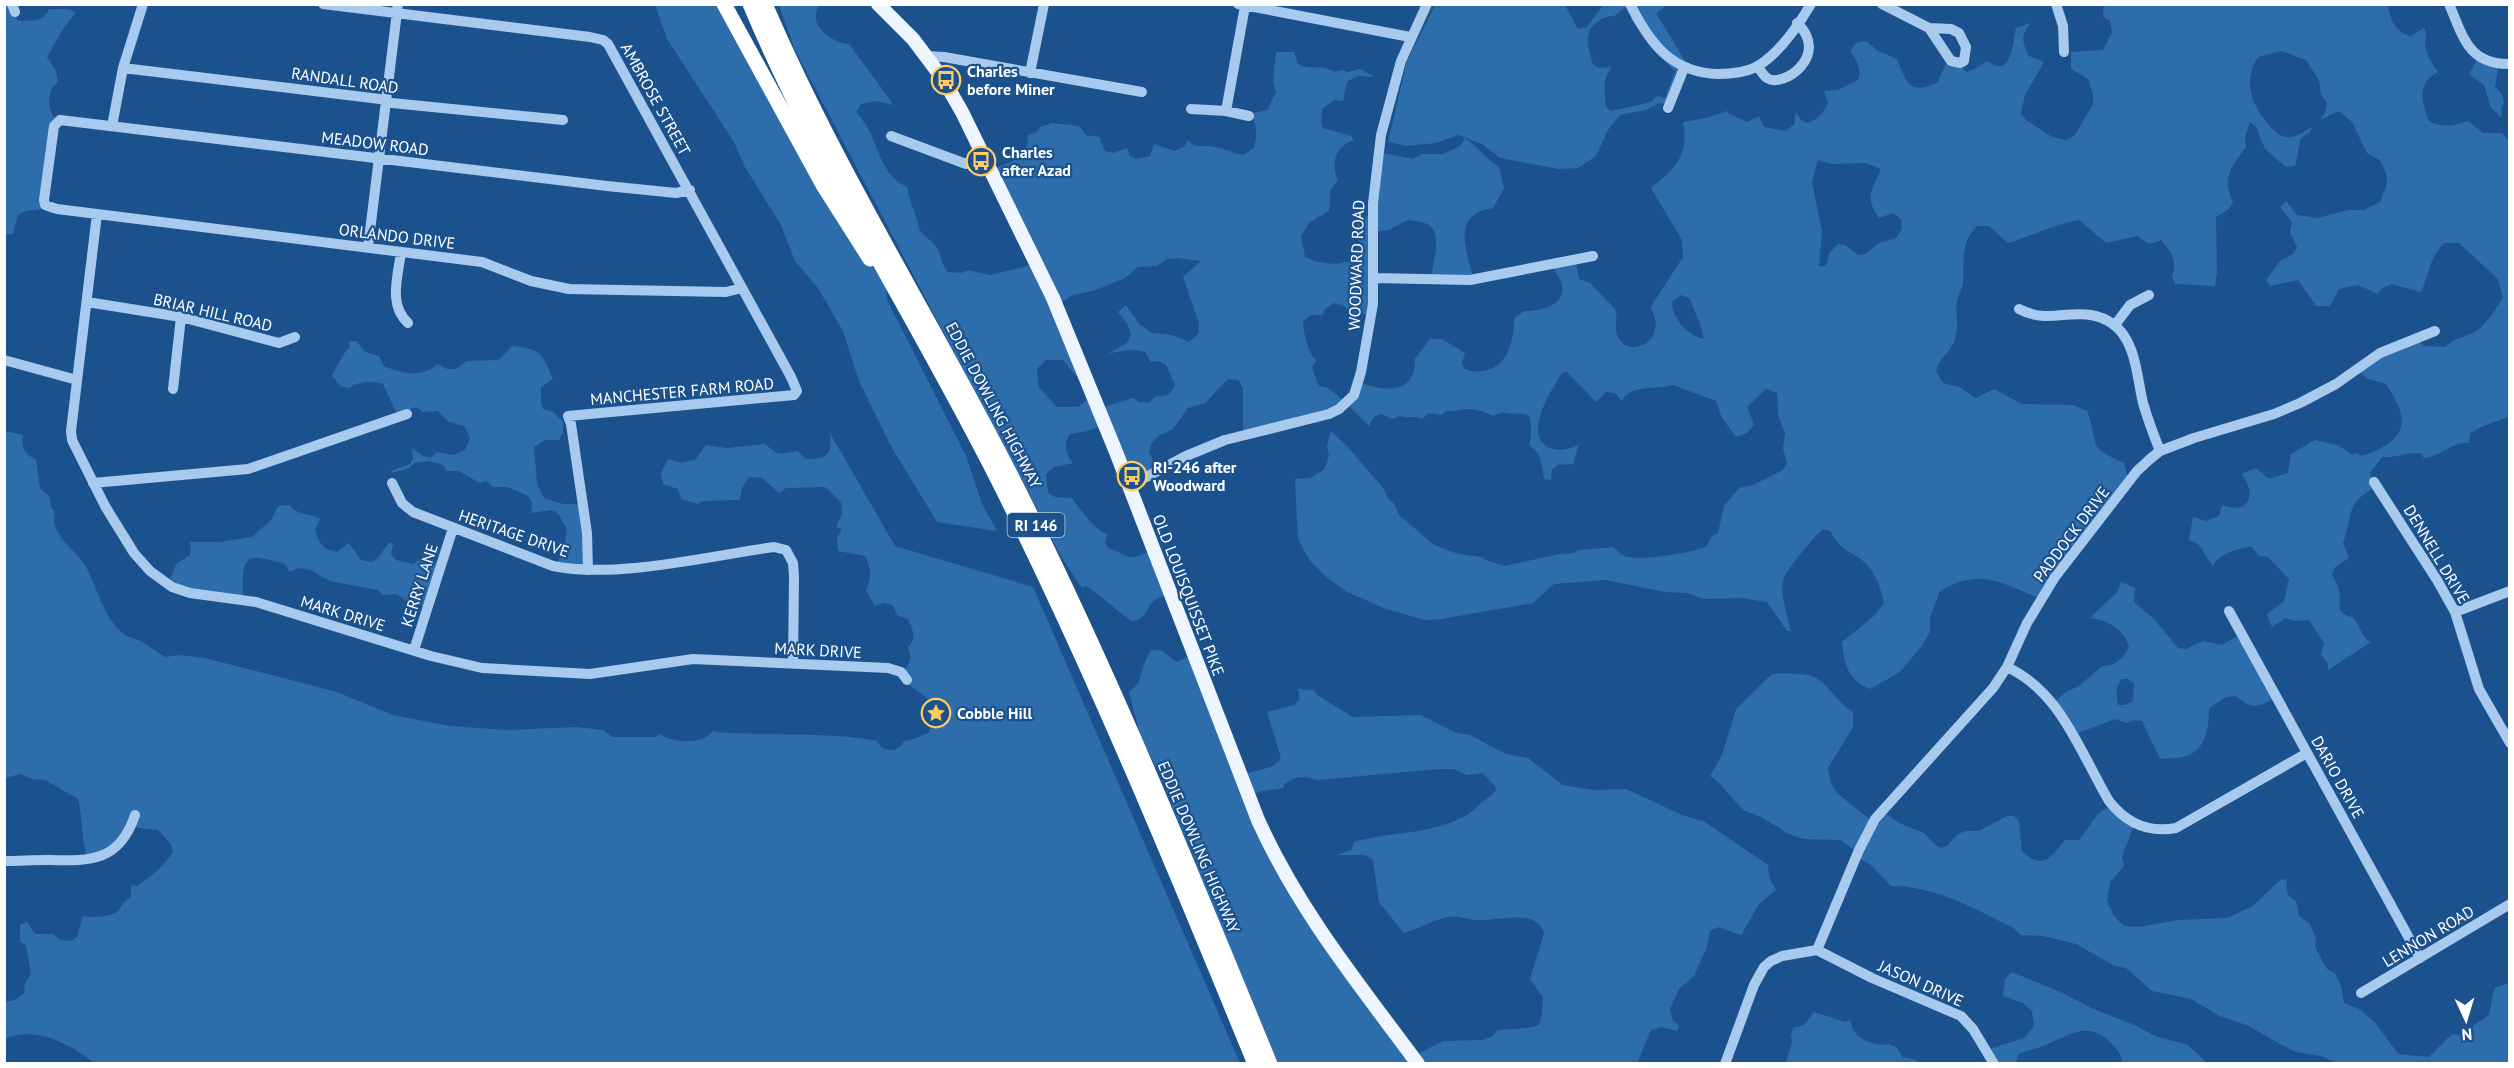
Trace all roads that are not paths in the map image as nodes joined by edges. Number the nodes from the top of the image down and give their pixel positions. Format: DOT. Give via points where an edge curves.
graph roads {
  1 [pos="143,4"];
  2 [pos="323,4"];
  3 [pos="724,4"];
  4 [pos="750,4"];
  5 [pos="765,4"];
  6 [pos="878,4"];
  7 [pos="1044,4"];
  8 [pos="1426,4"];
  9 [pos="1630,4"];
  10 [pos="1810,4"];
  11 [pos="1882,4"];
  12 [pos="2056,4"];
  13 [pos="2449,4"];
  14 [pos="1242,5"];
  15 [pos="397,9"];
  16 [pos="1797,23"];
  17 [pos="1929,28"];
  18 [pos="1410,37"];
  19 [pos="2064,52"];
  20 [pos="927,56"];
  21 [pos="2510,64"];
  22 [pos="1758,66"];
  23 [pos="123,68"];
  24 [pos="1684,68"];
  25 [pos="1030,73"];
  26 [pos="1142,92"];
  27 [pos="386,100"];
  28 [pos="1668,108"];
  29 [pos="1191,109"];
  30 [pos="1226,111"];
  31 [pos="1249,116"];
  32 [pos="563,120"];
  33 [pos="112,126"];
  34 [pos="891,136"];
  35 [pos="379,158"];
  36 [pos="986,159"];
  37 [pos="690,190"];
  38 [pos="45,204"];
  39 [pos="98,214"];
  40 [pos="368,248"];
  41 [pos="401,252"];
  42 [pos="1593,256"];
  43 [pos="1373,278"];
  44 [pos="742,288"];
  45 [pos="2149,295"];
  46 [pos="87,302"];
  47 [pos="2019,309"];
  48 [pos="181,317"];
  49 [pos="408,323"];
  50 [pos="2115,325"];
  51 [pos="2435,331"];
  52 [pos="295,337"];
  53 [pos="931,352"];
  54 [pos="4,360"];
  55 [pos="77,380"];
  56 [pos="173,389"];
  57 [pos="797,392"];
  58 [pos="407,414"];
  59 [pos="2160,451"];
  60 [pos="2374,482"];
  61 [pos="93,483"];
  62 [pos="392,483"];
  63 [pos="1129,486"];
  64 [pos="453,528"];
  65 [pos="588,570"];
  66 [pos="2510,591"];
  67 [pos="2229,611"];
  68 [pos="2456,612"];
  69 [pos="414,650"];
  70 [pos="793,664"];
  71 [pos="2007,668"];
  72 [pos="907,680"];
  73 [pos="2510,743"];
  74 [pos="2307,753"];
  75 [pos="135,815"];
  76 [pos="4,861"];
  77 [pos="2510,904"];
  78 [pos="1817,950"];
  79 [pos="2420,958"];
  80 [pos="2361,993"];
  81 [pos="1255,1064"];
  82 [pos="1269,1064"];
  83 [pos="1418,1064"];
  84 [pos="1725,1064"];
  85 [pos="1994,1064"];
  1 -- 23 [label="street"];
  2 -- 15 [label="street, AMBROSE STREET"];
  3 -- 53 [label="highway" via="823,185"];
  4 -- 53 [label="highway, EDDIE DOWLING HIGHWAY / RI 146" via="801,113"];
  5 -- 82 [label="highway, EDDIE DOWLING HIGHWAY / RI 146" via="814,108 1049,551 1123,713"];
  6 -- 20 [label="main road, OLD LOUISQUISSET PIKE"];
  7 -- 25 [label="street"];
  8 -- 18 [label="street, WOODWARD ROAD"];
  9 -- 24 [label="street" via="1661,51"];
  10 -- 16 [label="street"];
  11 -- 17 [label="street"];
  12 -- 19 [label="street" via="2063,26"];
  13 -- 21 [label="street" via="2470,50 2490,63"];
  14 -- 18 [label="street"];
  14 -- 30 [label="street"];
  15 -- 27 [label="street"];
  15 -- 37 [label="street, AMBROSE STREET" via="603,40 616,55"];
  16 -- 22 [label="street"];
  16 -- 22 [label="street" via="1805,30 1810,45 1800,66 1790,75 1774,80 1765,77"];
  18 -- 43 [label="street, WOODWARD ROAD" via="1381,135 1373,203"];
  20 -- 25 [label="street"];
  20 -- 36 [label="main road, OLD LOUISQUISSET PIKE"];
  22 -- 24 [label="street" via="1724,74"];
  23 -- 27 [label="street, RANDALL ROAD"];
  23 -- 33 [label="street"];
  24 -- 28 [label="street"];
  25 -- 26 [label="street"];
  27 -- 32 [label="street, RANDALL ROAD"];
  27 -- 35 [label="street"];
  29 -- 30 [label="street"];
  30 -- 31 [label="street"];
  33 -- 35 [label="street, MEADOW ROAD"];
  33 -- 38 [label="street, MEADOW ROAD" via="60,120 56,123"];
  34 -- 36 [label="street" via="966,164"];
  35 -- 37 [label="street, MEADOW ROAD" via="637,189 676,193"];
  35 -- 40 [label="street"];
  36 -- 63 [label="main road, OLD LOUISQUISSET PIKE" via="1065,326"];
  37 -- 44 [label="street, AMBROSE STREET"];
  38 -- 39 [label="street, ORLANDO DRIVE"];
  39 -- 40 [label="street, ORLANDO DRIVE"];
  39 -- 46 [label="street, MARK DRIVE"];
  40 -- 41 [label="street, ORLANDO DRIVE"];
  41 -- 44 [label="street, ORLANDO DRIVE" via="482,262 531,281 569,289 726,292"];
  41 -- 49 [label="street" via="396,304 399,315"];
  42 -- 43 [label="street" via="1470,280"];
  43 -- 63 [label="street, WOODWARD ROAD" via="1366,352 1350,401 1329,414 1225,440"];
  44 -- 57 [label="street, AMBROSE STREET"];
  45 -- 50 [label="street" via="2130,305"];
  46 -- 48 [label="street, BRIAR HILL ROAD"];
  46 -- 55 [label="street, MARK DRIVE"];
  47 -- 50 [label="street" via="2037,317 2089,315"];
  48 -- 52 [label="street, BRIAR HILL ROAD" via="279,343"];
  48 -- 56 [label="street"];
  50 -- 59 [label="street" via="2132,346 2143,402"];
  51 -- 59 [label="street, PADDOCK DRIVE" via="2380,353 2300,404"];
  53 -- 81 [label="highway, EDDIE DOWLING HIGHWAY / RI 146" via="1082,653"];
  54 -- 55 [label="street"];
  55 -- 61 [label="street, MARK DRIVE" via="71,431"];
  57 -- 65 [label="street, MANCHESTER FARM ROAD" via="782,397 568,416 583,502"];
  58 -- 61 [label="street" via="248,469"];
  59 -- 71 [label="street, PADDOCK DRIVE" via="2138,471 2055,577 2027,623"];
  60 -- 68 [label="street, DENNELL DRIVE"];
  61 -- 69 [label="street, MARK DRIVE" via="134,553 172,587 256,602"];
  62 -- 64 [label="street, HERITAGE DRIVE" via="402,503 413,512"];
  63 -- 83 [label="main road, OLD LOUISQUISSET PIKE" via="1264,836 1323,936"];
  64 -- 65 [label="street, HERITAGE DRIVE" via="553,566"];
  64 -- 69 [label="street, KERRY LANE"];
  65 -- 70 [label="street, HERITAGE DRIVE" via="774,547 786,550 793,563 794,577"];
  66 -- 68 [label="street"];
  67 -- 74 [label="street, DARIO DRIVE"];
  68 -- 73 [label="street, DENNELL DRIVE" via="2479,689"];
  69 -- 70 [label="street, MARK DRIVE" via="460,664 543,673 600,673 693,659"];
  70 -- 72 [label="street, MARK DRIVE" via="888,668 901,672"];
  71 -- 74 [label="street" via="2026,677 2050,699 2109,801 2121,815 2141,826 2176,828"];
  71 -- 78 [label="street, PADDOCK DRIVE" via="1978,707 1875,819"];
  74 -- 79 [label="street, DARIO DRIVE"];
  75 -- 76 [label="street" via="121,841 93,860"];
  77 -- 79 [label="street, LENNON ROAD"];
  78 -- 84 [label="street" via="1782,956 1764,967"];
  78 -- 85 [label="street, JASON DRIVE" via="1961,1016"];
  79 -- 80 [label="street, LENNON ROAD"];
}
